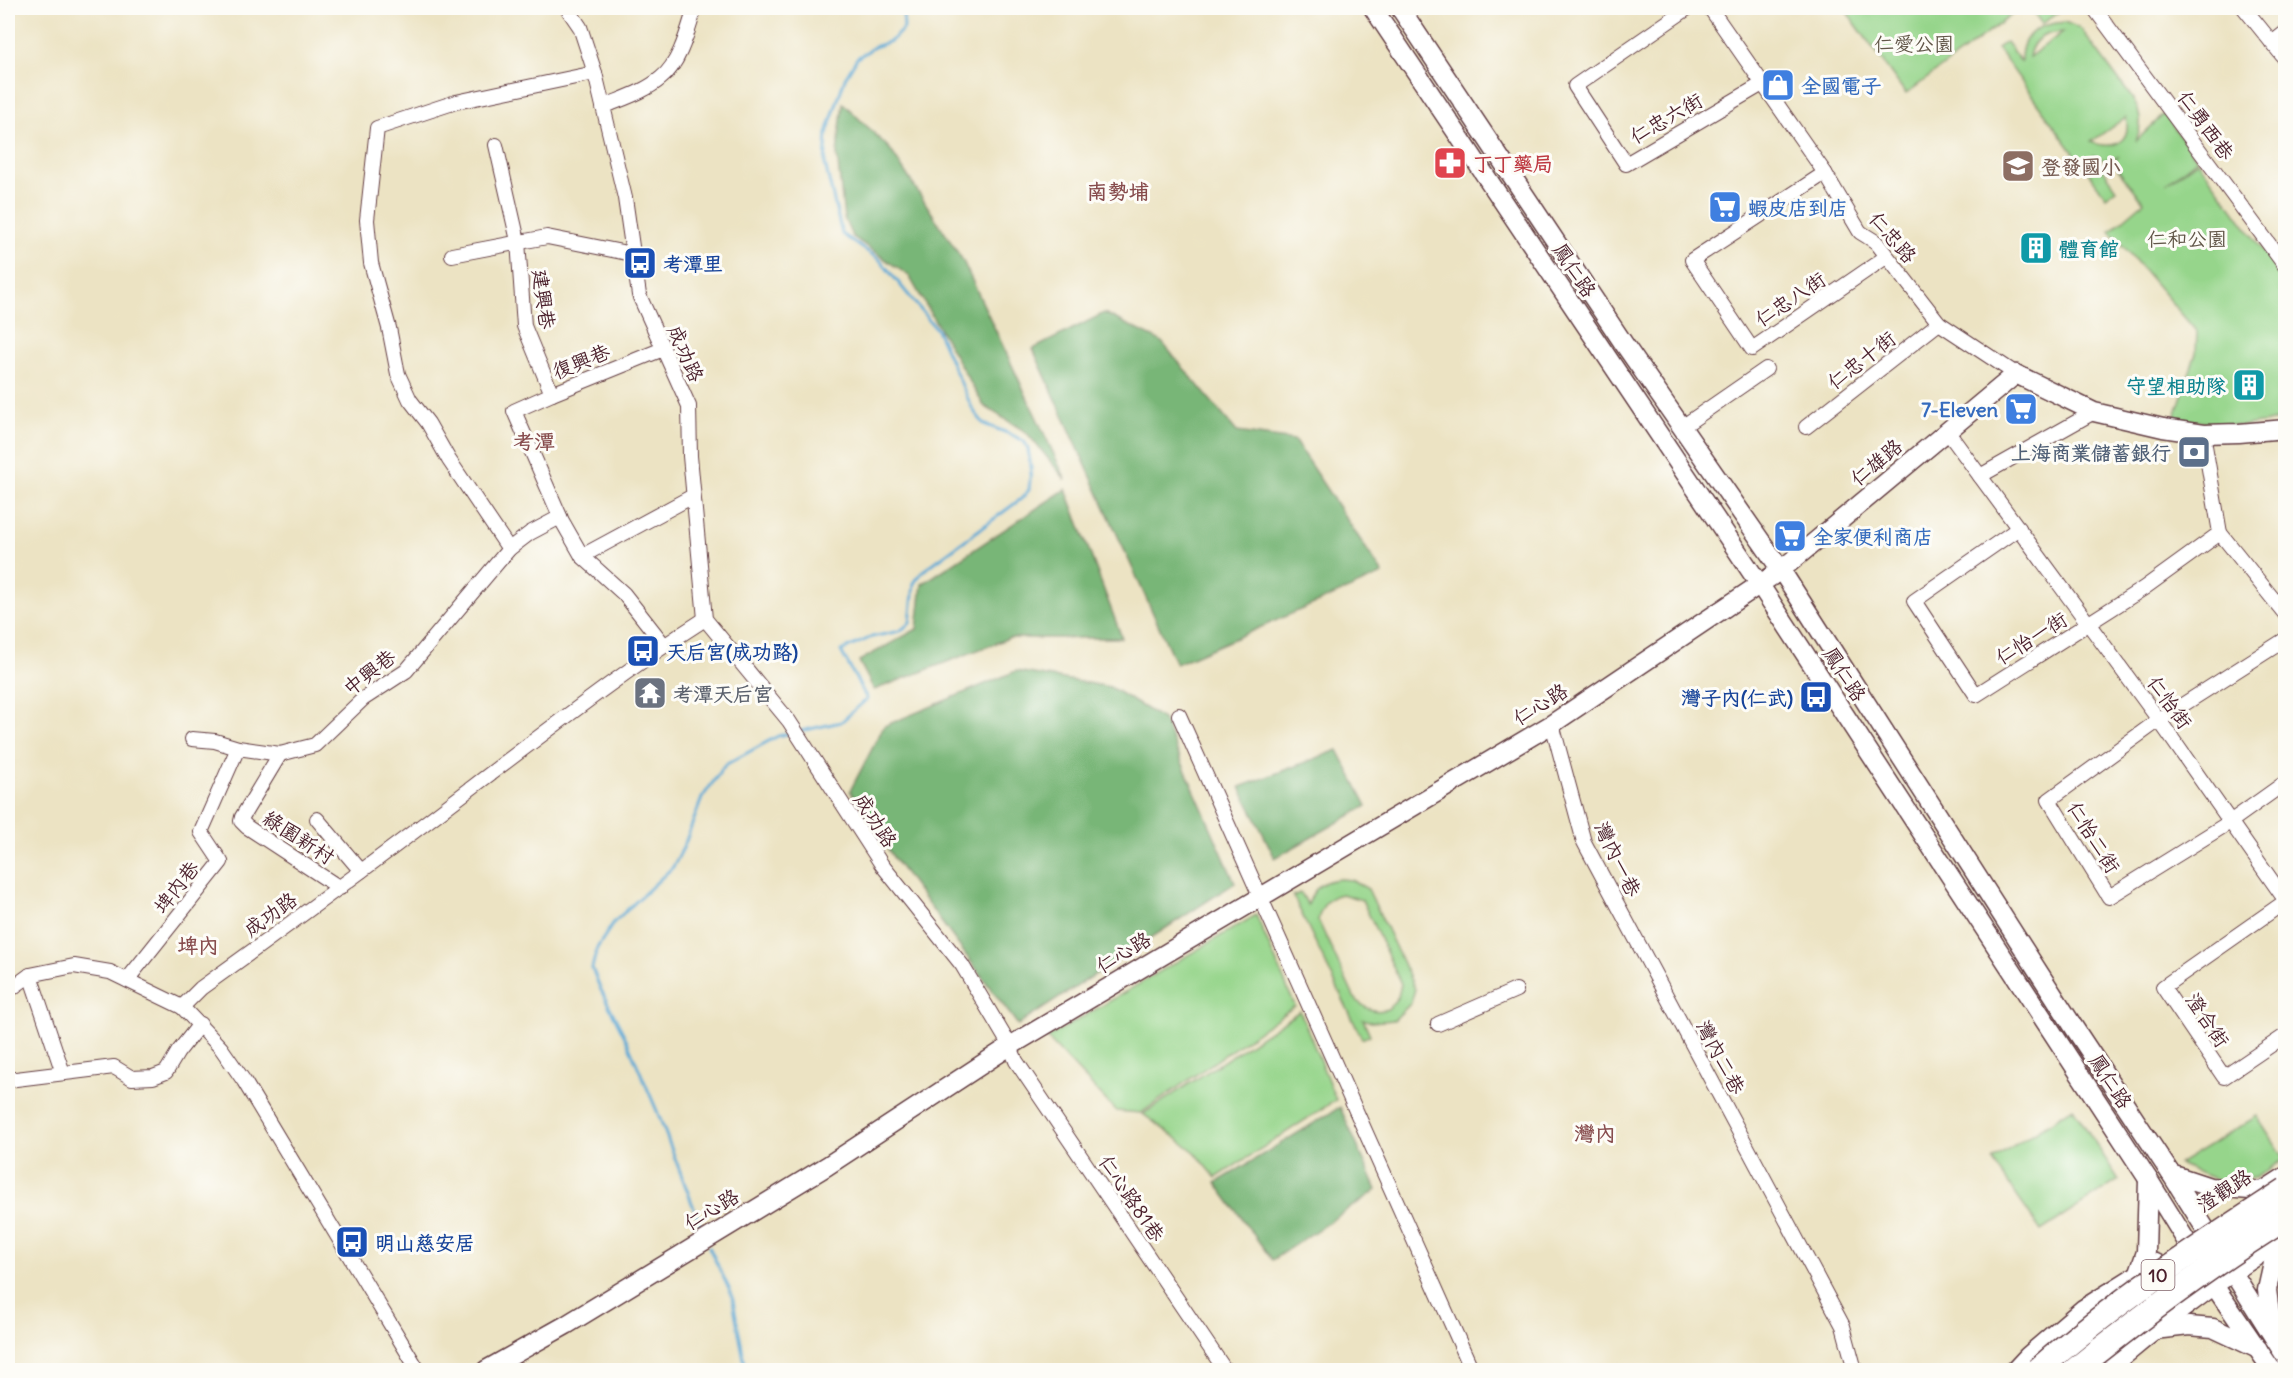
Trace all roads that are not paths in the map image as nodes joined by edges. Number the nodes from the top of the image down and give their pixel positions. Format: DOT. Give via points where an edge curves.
graph roads {
  1 [pos="567,8"];
  2 [pos="695,8"];
  3 [pos="1373,8"];
  4 [pos="1400,8"];
  5 [pos="1688,8"];
  6 [pos="1710,8"];
  7 [pos="2094,8"];
  8 [pos="2244,8"];
  9 [pos="2286,32"];
  10 [pos="2272,43"];
  11 [pos="2286,60"];
  12 [pos="595,73"];
  13 [pos="1764,83"];
  14 [pos="603,107"];
  15 [pos="495,145"];
  16 [pos="1826,173"];
  17 [pos="518,241"];
  18 [pos="632,254"];
  19 [pos="452,255"];
  20 [pos="1887,257"];
  21 [pos="2286,267"];
  22 [pos="1939,323"];
  23 [pos="663,349"];
  24 [pos="1766,369"];
  25 [pos="2016,374"];
  26 [pos="552,394"];
  27 [pos="2094,412"];
  28 [pos="1682,427"];
  29 [pos="1806,427"];
  30 [pos="2286,429"];
  31 [pos="1947,431"];
  32 [pos="2203,434"];
  33 [pos="1980,476"];
  34 [pos="693,496"];
  35 [pos="560,517"];
  36 [pos="2019,528"];
  37 [pos="2220,533"];
  38 [pos="509,549"];
  39 [pos="582,556"];
  40 [pos="1781,570"];
  41 [pos="1760,585"];
  42 [pos="2286,615"];
  43 [pos="705,619"];
  44 [pos="2090,624"];
  45 [pos="2286,639"];
  46 [pos="664,645"];
  47 [pos="1179,715"];
  48 [pos="2159,720"];
  49 [pos="1552,724"];
  50 [pos="192,739"];
  51 [pos="238,748"];
  52 [pos="280,754"];
  53 [pos="2286,782"];
  54 [pos="317,819"];
  55 [pos="2230,822"];
  56 [pos="361,872"];
  57 [pos="340,888"];
  58 [pos="1260,897"];
  59 [pos="2286,901"];
  60 [pos="30,975"];
  61 [pos="127,980"];
  62 [pos="1516,990"];
  63 [pos="8,991"];
  64 [pos="1670,1003"];
  65 [pos="182,1006"];
  66 [pos="200,1024"];
  67 [pos="1438,1024"];
  68 [pos="2286,1035"];
  69 [pos="1010,1046"];
  70 [pos="63,1073"];
  71 [pos="8,1080"];
  72 [pos="2171,1174"];
  73 [pos="2286,1176"];
  74 [pos="2148,1179"];
  75 [pos="2275,1190"];
  76 [pos="2286,1204"];
  77 [pos="2286,1218"];
  78 [pos="2282,1239"];
  79 [pos="2212,1240"];
  80 [pos="2187,1241"];
  81 [pos="2201,1264"];
  82 [pos="2231,1272"];
  83 [pos="2138,1275"];
  84 [pos="2213,1284"];
  85 [pos="2154,1330"];
  86 [pos="2259,1349"];
  87 [pos="2281,1349"];
  88 [pos="418,1371"];
  89 [pos="486,1371"];
  90 [pos="1225,1371"];
  91 [pos="1472,1371"];
  92 [pos="1855,1371"];
  93 [pos="2014,1371"];
  94 [pos="2038,1371"];
  95 [pos="2059,1371"];
  96 [pos="2075,1371"];
  97 [pos="2107,1371"];
  98 [pos="2272,1371"];
  1 -- 12 [label="street, 成功路" via="580,27"];
  2 -- 14 [label="street" via="674,62 662,78"];
  3 -- 41 [label="main road, 鳳仁路"];
  4 -- 28 [label="main road, 鳳仁路"];
  5 -- 13 [label="street, 仁忠六街" via="1575,86 1626,164"];
  6 -- 13 [label="street, 仁忠路"];
  7 -- 21 [label="street, 仁勇西巷"];
  8 -- 10 [label="street"];
  9 -- 10 [label="street"];
  10 -- 11 [label="street"];
  12 -- 14 [label="street, 成功路"];
  12 -- 38 [label="street" via="456,102 377,128 367,220 370,262 398,374 410,400"];
  13 -- 16 [label="street, 仁忠路"];
  14 -- 18 [label="street, 成功路" via="625,198"];
  15 -- 17 [label="street, 建興巷"];
  16 -- 20 [label="street, 仁忠路" via="1860,232 1876,242"];
  16 -- 20 [label="street, 仁忠八街" via="1692,260 1726,314 1752,349"];
  17 -- 18 [label="street, 建興巷" via="547,237"];
  17 -- 19 [label="street, 建興巷"];
  17 -- 26 [label="street, 建興巷" via="524,326"];
  18 -- 23 [label="street, 成功路" via="639,295"];
  20 -- 22 [label="street, 仁忠路"];
  22 -- 25 [label="street, 仁忠路"];
  22 -- 29 [label="street, 仁忠十街"];
  23 -- 26 [label="street, 復興巷"];
  23 -- 34 [label="street, 成功路" via="689,406"];
  24 -- 28 [label="street"];
  25 -- 27 [label="main road"];
  25 -- 31 [label="main road, 仁雄路"];
  26 -- 35 [label="street, 復興巷" via="514,411"];
  27 -- 32 [label="main road"];
  27 -- 33 [label="street"];
  28 -- 40 [label="main road, 鳳仁路"];
  30 -- 32 [label="main road"];
  31 -- 33 [label="street, 仁怡街"];
  31 -- 40 [label="main road, 仁雄路"];
  32 -- 37 [label="street"];
  33 -- 36 [label="street, 仁怡街"];
  34 -- 39 [label="street"];
  34 -- 43 [label="street, 成功路"];
  35 -- 38 [label="street, 中興巷"];
  35 -- 39 [label="street"];
  36 -- 44 [label="street, 仁怡街"];
  36 -- 44 [label="street, 仁怡一街" via="1914,602 1976,696"];
  37 -- 42 [label="street"];
  37 -- 44 [label="street, 仁怡一街"];
  38 -- 52 [label="street, 中興巷" via="406,671 363,699 315,745"];
  39 -- 46 [label="street" via="624,594"];
  40 -- 41 [label="main road, 仁心路"];
  40 -- 72 [label="main road, 鳳仁路"];
  41 -- 49 [label="main road, 仁心路"];
  41 -- 74 [label="main road, 鳳仁路"];
  43 -- 46 [label="street, 成功路"];
  43 -- 69 [label="street, 成功路" via="789,721 882,865 962,965"];
  44 -- 48 [label="street, 仁怡街"];
  45 -- 48 [label="street, 仁怡二街"];
  46 -- 56 [label="street, 成功路"];
  47 -- 58 [label="street"];
  48 -- 55 [label="street, 仁怡街"];
  48 -- 55 [label="street, 仁怡二街" via="2049,801 2109,897"];
  49 -- 58 [label="main road, 仁心路"];
  49 -- 64 [label="street, 灣內一巷" via="1584,842"];
  50 -- 51 [label="street, 中興巷"];
  51 -- 52 [label="street, 中興巷"];
  51 -- 61 [label="street, 埤內巷" via="201,832 221,862"];
  52 -- 57 [label="street, 綠園新村" via="242,821"];
  53 -- 55 [label="street, 仁怡二街"];
  54 -- 56 [label="street"];
  55 -- 59 [label="street, 仁怡街"];
  56 -- 57 [label="street, 成功路"];
  57 -- 65 [label="street, 成功路" via="201,988"];
  58 -- 69 [label="main road, 仁心路"];
  58 -- 91 [label="street"];
  59 -- 68 [label="street, 澄合街" via="2163,987 2223,1077"];
  60 -- 61 [label="street" via="74,966 110,972"];
  60 -- 63 [label="street"];
  60 -- 70 [label="street"];
  61 -- 65 [label="street"];
  62 -- 67 [label="street"];
  64 -- 92 [label="street, 灣內二巷" via="1843,1326"];
  65 -- 66 [label="street"];
  66 -- 70 [label="street" via="166,1072 153,1077 132,1078 114,1067"];
  66 -- 88 [label="street" via="243,1081"];
  69 -- 89 [label="main road, 仁心路" via="827,1166"];
  69 -- 90 [label="street, 仁心路81巷" via="1016,1061"];
  70 -- 71 [label="street"];
  72 -- 75 [label="main road" via="2210,1187"];
  72 -- 79 [label="main road, 鳳仁路"];
  73 -- 75 [label="main road, 澄觀路"];
  74 -- 80 [label="main road, 鳳仁路"];
  74 -- 83 [label="main road" via="2146,1252"];
  75 -- 79 [label="main road, 澄觀路"];
  75 -- 94 [label="highway, 10, bridge" via="2126,1297"];
  76 -- 79 [label="main road"];
  77 -- 96 [label="highway, 10, bridge" via="2247,1241 2142,1317"];
  78 -- 82 [label="main road"];
  78 -- 87 [label="main road" via="2266,1290 2268,1311"];
  79 -- 80 [label="main road, 澄觀路"];
  79 -- 81 [label="main road"];
  79 -- 82 [label="main road, 鳳仁路"];
  80 -- 81 [label="main road, 鳳仁路"];
  80 -- 83 [label="main road, 澄觀路"];
  81 -- 84 [label="main road, 鳳仁路"];
  81 -- 95 [label="main road" via="2096,1339"];
  82 -- 84 [label="main road"];
  82 -- 87 [label="main road, 鳳仁路"];
  83 -- 93 [label="main road, 澄觀路" via="2083,1309"];
  84 -- 85 [label="main road"];
  84 -- 86 [label="main road, 鳳仁路"];
  85 -- 86 [label="main road" via="2213,1328"];
  85 -- 97 [label="main road"];
  86 -- 98 [label="main road, 鳳仁路"];
}
